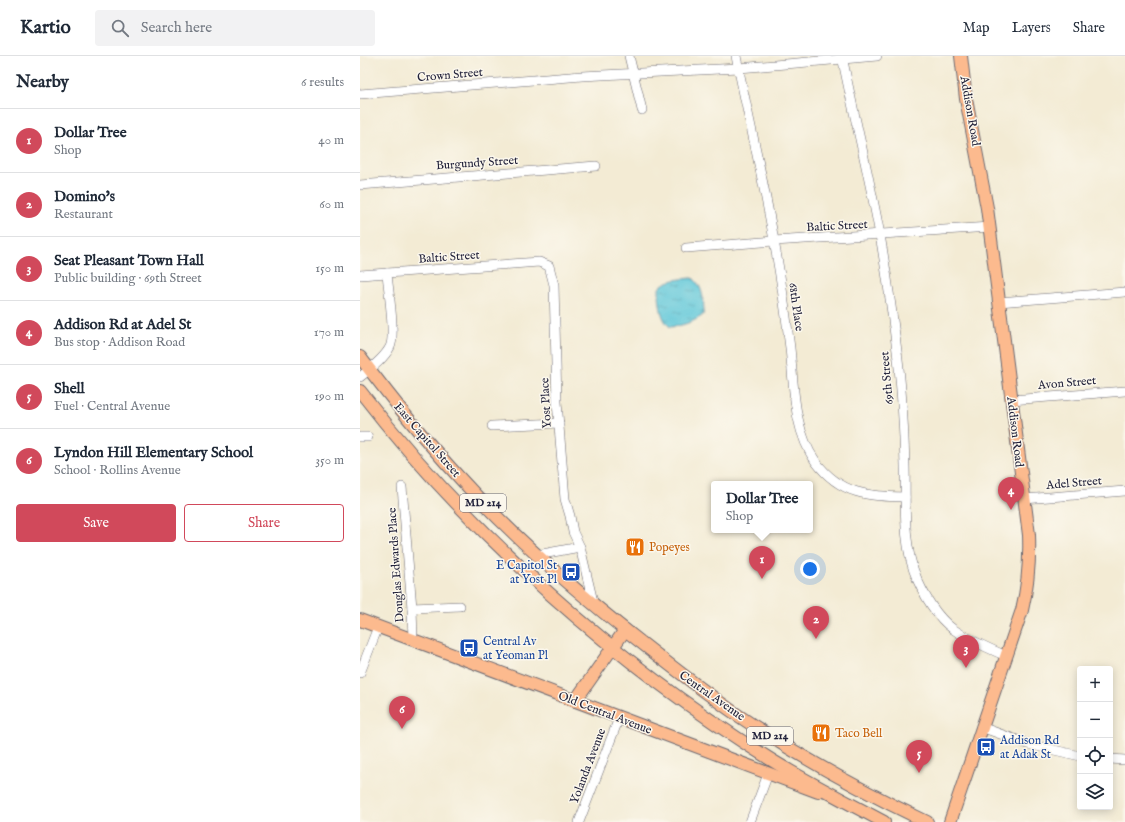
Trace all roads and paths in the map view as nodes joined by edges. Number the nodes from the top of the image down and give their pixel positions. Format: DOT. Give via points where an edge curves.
graph roads {
  1 [pos="629,56"];
  2 [pos="736,56"];
  3 [pos="877,56"];
  4 [pos="961,56"];
  5 [pos="842,58"];
  6 [pos="739,68"];
  7 [pos="633,74"];
  8 [pos="360,94"];
  9 [pos="642,110"];
  10 [pos="596,166"];
  11 [pos="360,185"];
  12 [pos="990,227"];
  13 [pos="880,235"];
  14 [pos="774,241"];
  15 [pos="686,248"];
  16 [pos="539,262"];
  17 [pos="387,273"];
  18 [pos="360,275"];
  19 [pos="1125,292"];
  20 [pos="999,302"];
  21 [pos="360,357"];
  22 [pos="365,373"];
  23 [pos="360,391"];
  24 [pos="1125,391"];
  25 [pos="1011,400"];
  26 [pos="559,423"];
  27 [pos="492,426"];
  28 [pos="402,487"];
  29 [pos="1125,491"];
  30 [pos="905,497"];
  31 [pos="1024,499"];
  32 [pos="580,547"];
  33 [pos="537,555"];
  34 [pos="460,606"];
  35 [pos="594,606"];
  36 [pos="412,608"];
  37 [pos="360,620"];
  38 [pos="378,627"];
  39 [pos="625,630"];
  40 [pos="413,640"];
  41 [pos="614,647"];
  42 [pos="1006,656"];
  43 [pos="360,672"];
  44 [pos="575,701"];
  45 [pos="619,718"];
  46 [pos="981,727"];
  47 [pos="1077,755"];
  48 [pos="1113,759"];
  49 [pos="1125,760"];
  50 [pos="768,774"];
  51 [pos="851,804"];
  52 [pos="579,822"];
  53 [pos="750,822"];
  54 [pos="884,822"];
  55 [pos="927,822"];
  56 [pos="950,822"];
  1 -- 7 [label="street"];
  2 -- 6 [label="street, 68th Place"];
  3 -- 5 [label="street, Crown Street"];
  4 -- 12 [label="main road, Addison Road" via="966,100"];
  5 -- 6 [label="street, Crown Street"];
  5 -- 13 [label="street, 69th Street"];
  6 -- 7 [label="street, Crown Street"];
  6 -- 14 [label="street, 68th Place"];
  7 -- 8 [label="street, Crown Street"];
  7 -- 9 [label="street"];
  10 -- 11 [label="street, Burgundy Street"];
  12 -- 13 [label="street, Baltic Street"];
  12 -- 20 [label="main road, Addison Road"];
  13 -- 14 [label="street, Baltic Street"];
  13 -- 30 [label="street, 69th Street" via="898,359"];
  14 -- 15 [label="street, Baltic Street"];
  14 -- 30 [label="street, 68th Place" via="784,297 795,400 810,451 827,473 847,488 860,494"];
  16 -- 17 [label="street, Baltic Street"];
  16 -- 26 [label="street, Yost Place" via="550,266 553,277"];
  17 -- 18 [label="street, Baltic Street"];
  17 -- 22 [label="street" via="392,345"];
  19 -- 20 [label="street"];
  20 -- 25 [label="main road, Addison Road"];
  21 -- 22 [label="main road, East Capitol Street / MD 214"];
  22 -- 33 [label="main road, East Capitol Street / MD 214" via="396,404 456,474"];
  23 -- 41 [label="main road, East Capitol Street / MD 214" via="447,493 498,546"];
  24 -- 25 [label="street, Avon Street"];
  25 -- 31 [label="main road, Addison Road"];
  26 -- 27 [label="street"];
  26 -- 32 [label="street, Yost Place" via="565,499 573,532"];
  28 -- 36 [label="street, Douglas Edwards Place"];
  29 -- 31 [label="street, Adel Street"];
  30 -- 42 [label="street, 69th Street" via="909,555 917,580 931,604 958,633"];
  31 -- 42 [label="main road, Addison Road" via="1029,535 1028,573 1022,610"];
  32 -- 33 [label="street"];
  32 -- 35 [label="street, Yost Place"];
  33 -- 35 [label="main road, East Capitol Street / MD 214"];
  34 -- 36 [label="street"];
  35 -- 39 [label="main road, East Capitol Street / MD 214"];
  36 -- 40 [label="street, Douglas Edwards Place"];
  37 -- 38 [label="main road, Old Central Avenue"];
  38 -- 40 [label="main road, Old Central Avenue"];
  38 -- 43 [label="street"];
  39 -- 41 [label="main road"];
  39 -- 55 [label="main road, Central Avenue / MD 214" via="707,694 783,744 869,793"];
  40 -- 44 [label="main road, Old Central Avenue"];
  41 -- 44 [label="main road"];
  41 -- 51 [label="main road, Central Avenue / MD 214" via="716,724 774,761"];
  42 -- 46 [label="main road, Addison Road"];
  44 -- 45 [label="main road, Old Central Avenue"];
  45 -- 50 [label="main road, Old Central Avenue"];
  45 -- 52 [label="street, Yolanda Avenue"];
  46 -- 47 [label="street" via="1028,744"];
  46 -- 56 [label="main road, Addison Road"];
  48 -- 49 [label="street"];
  50 -- 51 [label="main road, Old Central Avenue"];
  50 -- 53 [label="street"];
  51 -- 54 [label="main road, Central Avenue / MD 214"];
}
